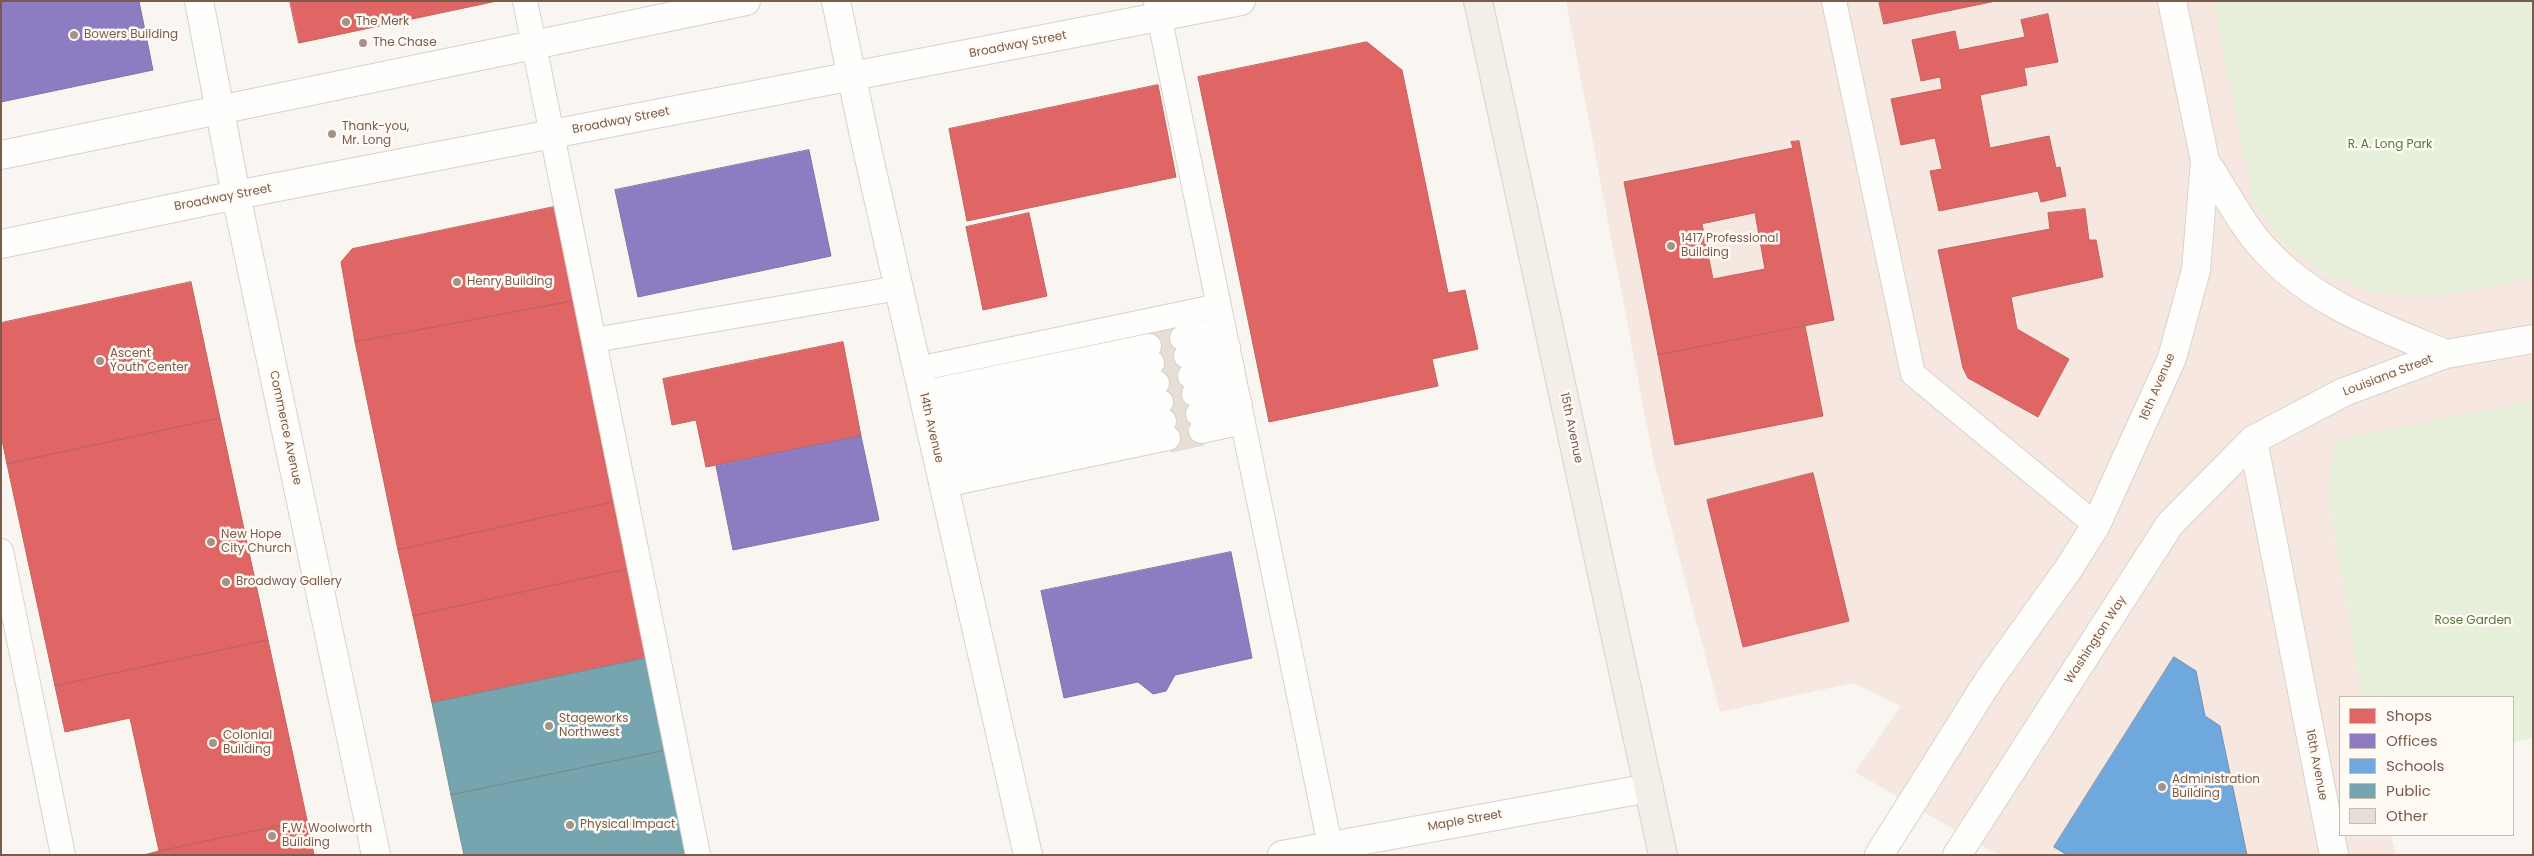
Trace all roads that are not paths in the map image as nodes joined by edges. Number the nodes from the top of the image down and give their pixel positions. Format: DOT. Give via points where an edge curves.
graph roads {
  1 [pos="199,1"];
  2 [pos="525,1"];
  3 [pos="746,1"];
  4 [pos="836,1"];
  5 [pos="1241,1"];
  6 [pos="1478,1"];
  7 [pos="1834,1"];
  8 [pos="2172,1"];
  9 [pos="1158,9"];
  10 [pos="534,45"];
  11 [pos="852,77"];
  12 [pos="220,111"];
  13 [pos="552,134"];
  14 [pos="1,155"];
  15 [pos="2205,161"];
  16 [pos="236,195"];
  17 [pos="1,244"];
  18 [pos="899,288"];
  19 [pos="1219,306"];
  20 [pos="2533,339"];
  21 [pos="594,340"];
  22 [pos="2446,354"];
  23 [pos="1234,376"];
  24 [pos="1192,385"];
  25 [pos="1158,392"];
  26 [pos="932,429"];
  27 [pos="2253,440"];
  28 [pos="2096,525"];
  29 [pos="1,551"];
  30 [pos="1649,788"];
  31 [pos="1331,850"];
  32 [pos="63,855"];
  33 [pos="376,855"];
  34 [pos="698,855"];
  35 [pos="1028,855"];
  36 [pos="1282,855"];
  37 [pos="1663,855"];
  38 [pos="1879,855"];
  39 [pos="1957,855"];
  40 [pos="2334,855"];
  1 -- 12 [label="street, Commerce Avenue"];
  2 -- 10 [label="lane"];
  3 -- 10 [label="street"];
  4 -- 11 [label="street"];
  5 -- 9 [label="street, Broadway Street"];
  6 -- 30 [label="main road, 15th Avenue"];
  7 -- 28 [label="lane" via="1913,374"];
  8 -- 15 [label="street, 16th Avenue"];
  9 -- 11 [label="street, Broadway Street"];
  9 -- 19 [label="lane"];
  10 -- 12 [label="street"];
  10 -- 13 [label="lane"];
  11 -- 13 [label="street, Broadway Street"];
  11 -- 18 [label="street"];
  12 -- 14 [label="street"];
  12 -- 16 [label="street, Commerce Avenue"];
  13 -- 16 [label="street, Broadway Street"];
  13 -- 21 [label="lane"];
  15 -- 22 [label="street, 16th Avenue" via="2264,249 2292,276 2343,310"];
  15 -- 28 [label="street, 16th Avenue" via="2196,270 2172,358"];
  16 -- 17 [label="street, Broadway Street"];
  16 -- 33 [label="street, Commerce Avenue"];
  18 -- 21 [label="lane"];
  18 -- 26 [label="street"];
  19 -- 23 [label="lane"];
  19 -- 26 [label="lane"];
  20 -- 22 [label="street, Louisiana Street"];
  21 -- 34 [label="lane"];
  22 -- 27 [label="street, Louisiana Street" via="2344,392"];
  23 -- 24 [label="lane"];
  23 -- 24 [label="lane"];
  23 -- 24 [label="lane"];
  23 -- 31 [label="lane"];
  25 -- 26 [label="lane"];
  25 -- 26 [label="lane"];
  25 -- 26 [label="lane"];
  26 -- 35 [label="street"];
  27 -- 39 [label="street, Washington Way" via="2170,524"];
  27 -- 40 [label="street, 16th Avenue"];
  28 -- 38 [label="street, 16th Avenue" via="1989,680"];
  29 -- 32 [label="lane"];
  30 -- 31 [label="street, Maple Street"];
  30 -- 37 [label="main road, 15th Avenue"];
  31 -- 36 [label="street, Maple Street"];
}
